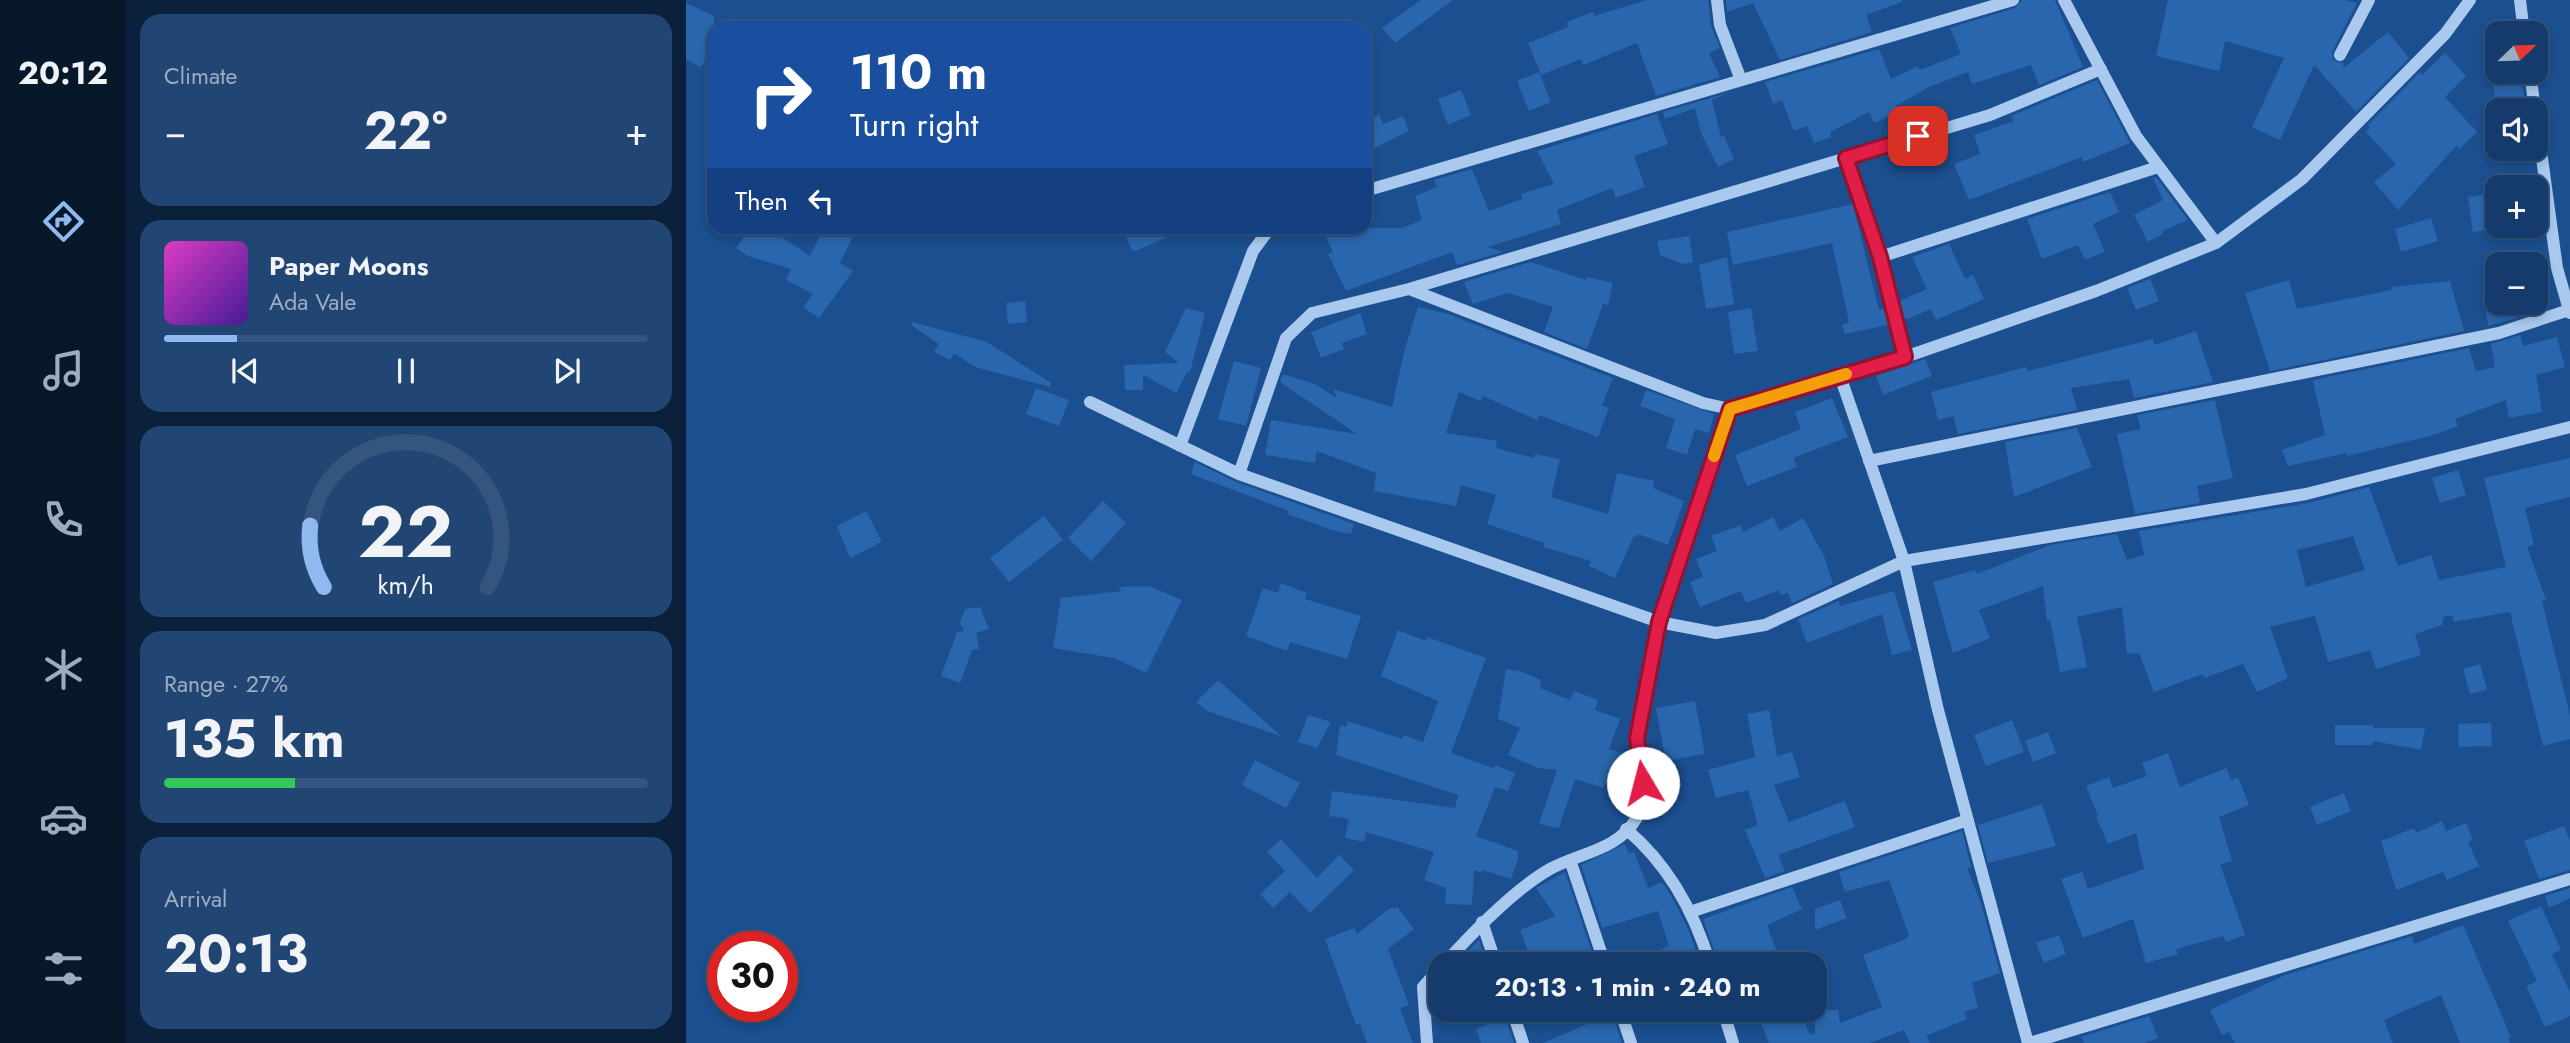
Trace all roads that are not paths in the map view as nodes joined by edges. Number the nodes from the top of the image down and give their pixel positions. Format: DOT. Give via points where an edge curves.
graph roads {
  1 [pos="1717,0"];
  2 [pos="2013,0"];
  3 [pos="2064,0"];
  4 [pos="2369,0"];
  5 [pos="2470,0"];
  6 [pos="2520,0"];
  7 [pos="2523,21"];
  8 [pos="2340,55"];
  9 [pos="2101,69"];
  10 [pos="1741,80"];
  11 [pos="1846,158"];
  12 [pos="2542,161"];
  13 [pos="2158,167"];
  14 [pos="1372,189"];
  15 [pos="1265,235"];
  16 [pos="2216,243"];
  17 [pos="1880,257"];
  18 [pos="2566,280"];
  19 [pos="1409,289"];
  20 [pos="2570,311"];
  21 [pos="1905,357"];
  22 [pos="1840,376"];
  23 [pos="1090,402"];
  24 [pos="1730,409"];
  25 [pos="2570,427"];
  26 [pos="1180,446"];
  27 [pos="1869,461"];
  28 [pos="1239,474"];
  29 [pos="1904,561"];
  30 [pos="1659,622"];
  31 [pos="1968,820"];
  32 [pos="1626,829"];
  33 [pos="1570,860"];
  34 [pos="2570,878"];
  35 [pos="1690,912"];
  36 [pos="1482,922"];
  37 [pos="1455,952"];
  38 [pos="1492,952"];
  39 [pos="1601,952"];
  40 [pos="1706,952"];
  41 [pos="1428,981"];
  42 [pos="1516,1022"];
  43 [pos="1624,1022"];
  44 [pos="1727,1022"];
  45 [pos="1427,1043"];
  46 [pos="1523,1043"];
  47 [pos="1631,1043"];
  48 [pos="1733,1043"];
  49 [pos="2029,1043"];
  1 -- 10 [label="street" via="1720,24"];
  2 -- 10 [label="street"];
  3 -- 9 [label="street"];
  4 -- 8 [label="street"];
  5 -- 16 [label="street" via="2445,34 2302,179"];
  6 -- 7 [label="street"];
  9 -- 11 [label="street" via="1990,115"];
  9 -- 13 [label="street"];
  10 -- 14 [label="street"];
  11 -- 17 [label="street"];
  11 -- 19 [label="street"];
  12 -- 18 [label="street" via="2557,268"];
  13 -- 16 [label="street"];
  13 -- 17 [label="street"];
  15 -- 26 [label="street" via="1253,251"];
  16 -- 21 [label="street"];
  17 -- 21 [label="street"];
  18 -- 20 [label="street"];
  19 -- 24 [label="street" via="1703,403"];
  19 -- 28 [label="street" via="1312,313 1286,338"];
  20 -- 27 [label="street" via="2499,332"];
  21 -- 22 [label="street"];
  22 -- 24 [label="street"];
  22 -- 27 [label="street"];
  23 -- 26 [label="street"];
  24 -- 30 [label="street"];
  25 -- 29 [label="street" via="2306,494"];
  26 -- 28 [label="street"];
  27 -- 29 [label="street"];
  28 -- 30 [label="street"];
  29 -- 30 [label="street" via="1765,625 1716,633"];
  29 -- 31 [label="street"];
  30 -- 32 [label="street" via="1637,738 1643,783 1637,818"];
  31 -- 35 [label="street"];
  31 -- 49 [label="street"];
  32 -- 33 [label="street" via="1615,841"];
  32 -- 35 [label="street" via="1649,848"];
  33 -- 36 [label="street" via="1550,869"];
  33 -- 39 [label="street"];
  34 -- 49 [label="street"];
  35 -- 40 [label="street"];
  36 -- 37 [label="street"];
  36 -- 38 [label="street"];
  41 -- 45 [label="street" via="1423,987"];
  42 -- 46 [label="street"];
  43 -- 47 [label="street"];
  44 -- 48 [label="street"];
}
